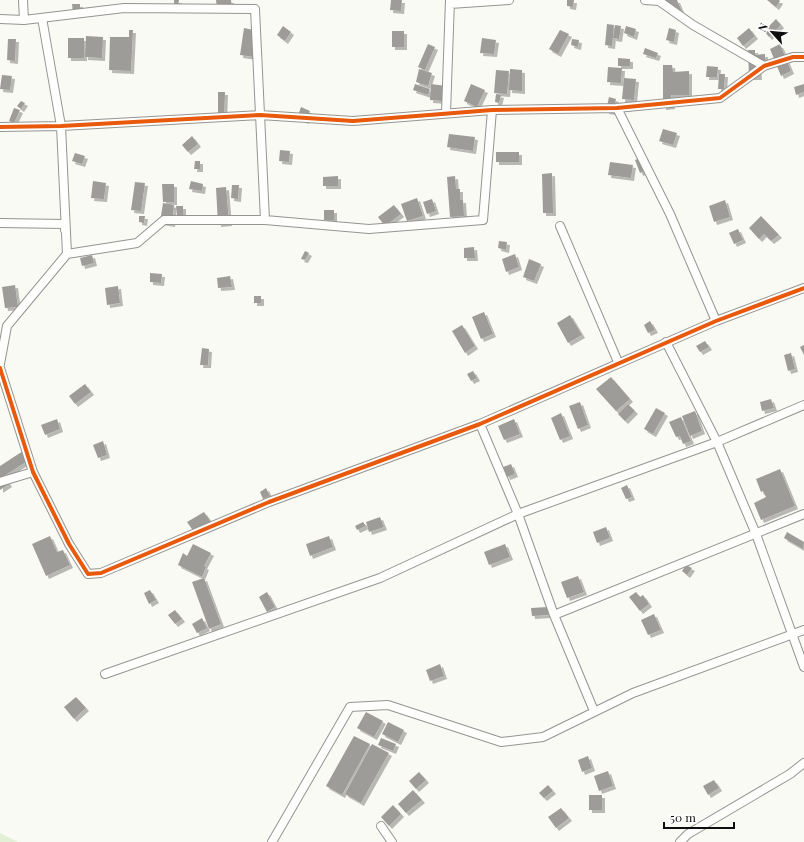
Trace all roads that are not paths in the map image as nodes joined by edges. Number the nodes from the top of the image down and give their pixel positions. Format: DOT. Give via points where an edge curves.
graph roads {
  1 [pos="23,0"];
  2 [pos="509,0"];
  3 [pos="645,0"];
  4 [pos="450,2"];
  5 [pos="124,4"];
  6 [pos="229,4"];
  7 [pos="42,18"];
  8 [pos="0,19"];
  9 [pos="24,20"];
  10 [pos="804,57"];
  11 [pos="764,66"];
  12 [pos="618,108"];
  13 [pos="492,110"];
  14 [pos="446,113"];
  15 [pos="260,115"];
  16 [pos="61,126"];
  17 [pos="0,127"];
  18 [pos="265,220"];
  19 [pos="0,223"];
  20 [pos="560,226"];
  21 [pos="67,254"];
  22 [pos="804,288"];
  23 [pos="716,321"];
  24 [pos="4,326"];
  25 [pos="666,342"];
  26 [pos="618,362"];
  27 [pos="0,364"];
  28 [pos="0,368"];
  29 [pos="804,404"];
  30 [pos="480,424"];
  31 [pos="717,442"];
  32 [pos="33,472"];
  33 [pos="0,482"];
  34 [pos="518,514"];
  35 [pos="804,514"];
  36 [pos="756,534"];
  37 [pos="554,615"];
  38 [pos="804,630"];
  39 [pos="793,635"];
  40 [pos="804,667"];
  41 [pos="105,674"];
  42 [pos="594,711"];
  43 [pos="804,762"];
  44 [pos="381,826"];
  45 [pos="272,842"];
  46 [pos="392,842"];
  47 [pos="680,842"];
  1 -- 9 [label="street"];
  2 -- 4 [label="street"];
  3 -- 11 [label="street" via="659,1"];
  4 -- 14 [label="street"];
  5 -- 6 [label="street"];
  5 -- 7 [label="street"];
  6 -- 15 [label="street" via="255,10"];
  7 -- 9 [label="street"];
  7 -- 16 [label="street"];
  8 -- 9 [label="street"];
  10 -- 11 [label="street" via="793,57"];
  11 -- 12 [label="street" via="720,98"];
  12 -- 13 [label="street"];
  12 -- 23 [label="street" via="670,214"];
  13 -- 14 [label="street"];
  13 -- 18 [label="street" via="483,220 370,229"];
  14 -- 15 [label="street" via="353,121"];
  15 -- 16 [label="street"];
  15 -- 18 [label="street"];
  16 -- 17 [label="street"];
  16 -- 21 [label="street"];
  18 -- 21 [label="street" via="164,220 137,243"];
  19 -- 21 [label="street" via="64,224"];
  20 -- 26 [label="street"];
  21 -- 24 [label="street"];
  22 -- 23 [label="street"];
  23 -- 25 [label="street"];
  24 -- 27 [label="street"];
  25 -- 26 [label="street"];
  25 -- 31 [label="street"];
  26 -- 30 [label="street"];
  28 -- 32 [label="street"];
  29 -- 31 [label="street"];
  30 -- 32 [label="street" via="269,502 101,573 88,574 69,544"];
  30 -- 34 [label="street"];
  31 -- 34 [label="street"];
  31 -- 36 [label="street"];
  32 -- 33 [label="street"];
  34 -- 37 [label="street"];
  34 -- 41 [label="street" via="380,578"];
  35 -- 36 [label="street"];
  36 -- 37 [label="street"];
  36 -- 39 [label="street"];
  37 -- 42 [label="street"];
  38 -- 39 [label="street"];
  39 -- 40 [label="street"];
  39 -- 42 [label="street" via="633,693"];
  42 -- 45 [label="street" via="543,738 501,742 388,705 350,707"];
  43 -- 47 [label="street" via="790,774 688,834"];
  44 -- 46 [label="street"];
}
